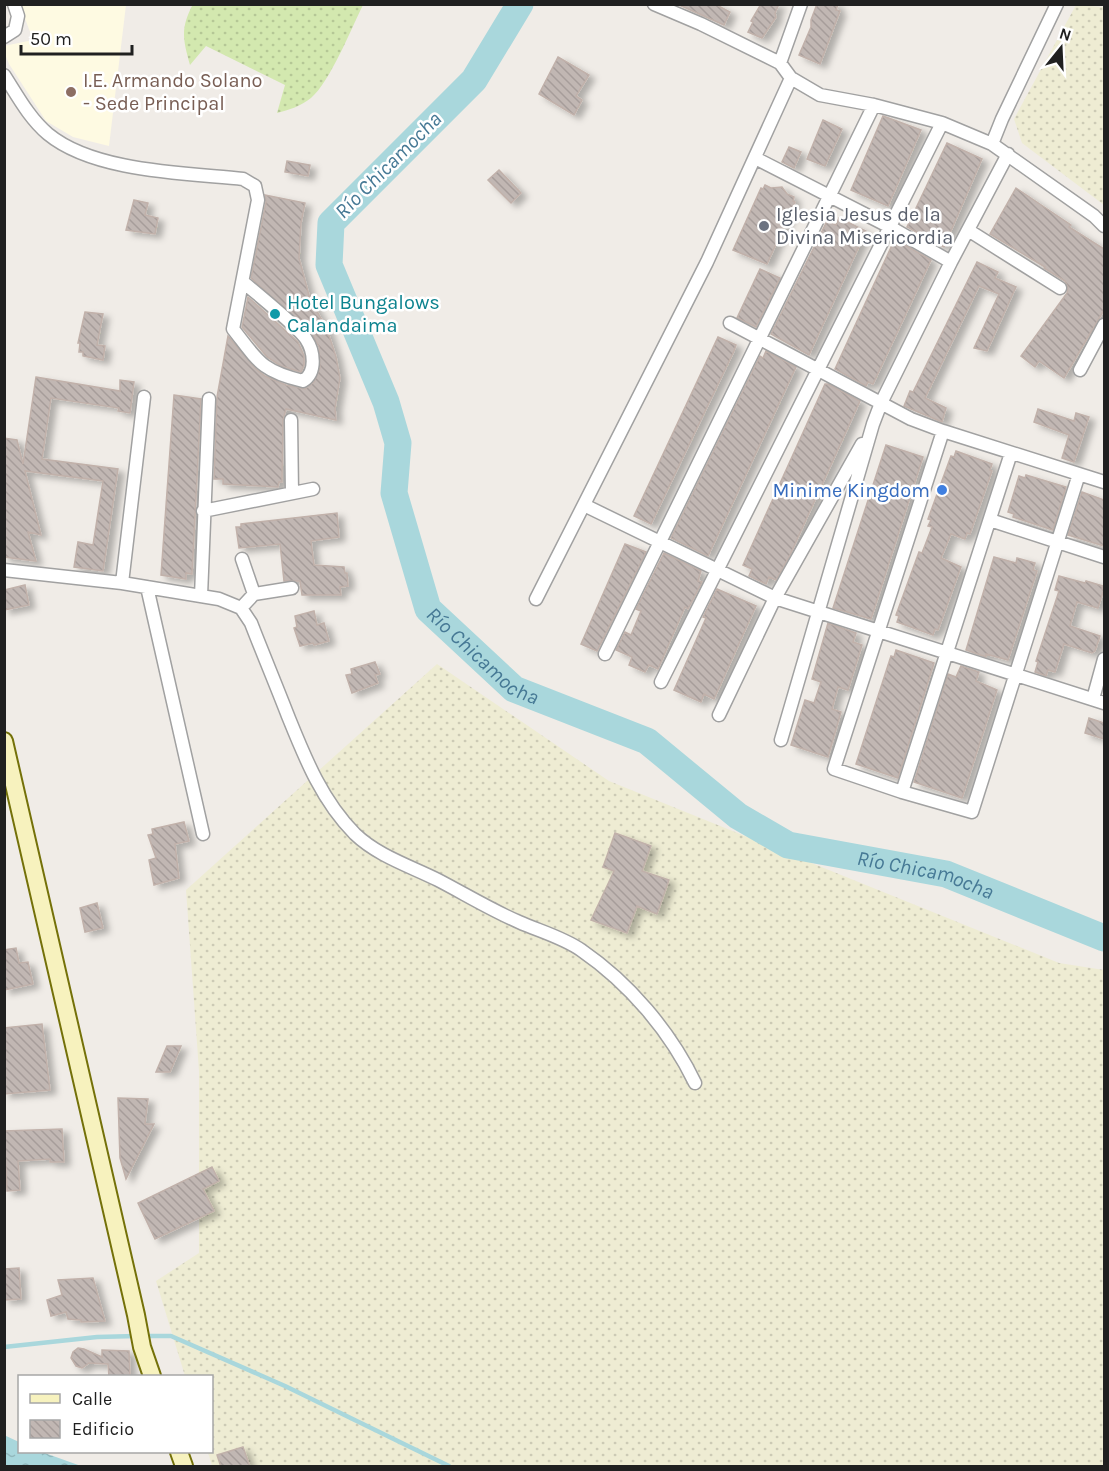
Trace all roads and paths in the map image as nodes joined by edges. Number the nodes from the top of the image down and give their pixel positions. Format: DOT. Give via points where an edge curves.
graph roads {
  1 [pos="14,4"];
  2 [pos="654,4"];
  3 [pos="801,4"];
  4 [pos="1058,4"];
  5 [pos="4,37"];
  6 [pos="780,63"];
  7 [pos="4,75"];
  8 [pos="791,78"];
  9 [pos="874,105"];
  10 [pos="942,123"];
  11 [pos="992,144"];
  12 [pos="1008,154"];
  13 [pos="755,158"];
  14 [pos="830,196"];
  15 [pos="1104,226"];
  16 [pos="890,227"];
  17 [pos="968,230"];
  18 [pos="951,262"];
  19 [pos="243,282"];
  20 [pos="1060,288"];
  21 [pos="730,323"];
  22 [pos="1104,326"];
  23 [pos="760,339"];
  24 [pos="818,370"];
  25 [pos="1080,370"];
  26 [pos="144,398"];
  27 [pos="209,399"];
  28 [pos="881,403"];
  29 [pos="291,420"];
  30 [pos="873,424"];
  31 [pos="943,431"];
  32 [pos="1011,453"];
  33 [pos="1079,474"];
  34 [pos="1104,482"];
  35 [pos="313,489"];
  36 [pos="292,493"];
  37 [pos="584,505"];
  38 [pos="203,511"];
  39 [pos="990,520"];
  40 [pos="660,542"];
  41 [pos="1058,542"];
  42 [pos="1104,557"];
  43 [pos="242,559"];
  44 [pos="4,570"];
  45 [pos="717,570"];
  46 [pos="122,583"];
  47 [pos="147,587"];
  48 [pos="292,588"];
  49 [pos="254,594"];
  50 [pos="201,596"];
  51 [pos="775,598"];
  52 [pos="536,599"];
  53 [pos="241,608"];
  54 [pos="818,611"];
  55 [pos="879,631"];
  56 [pos="947,652"];
  57 [pos="605,654"];
  58 [pos="1104,659"];
  59 [pos="1016,675"];
  60 [pos="662,682"];
  61 [pos="1099,701"];
  62 [pos="719,715"];
  63 [pos="781,740"];
  64 [pos="4,741"];
  65 [pos="7,764"];
  66 [pos="902,792"];
  67 [pos="203,834"];
  68 [pos="695,1083"];
  69 [pos="151,1375"];
  1 -- 5 [label="street" via="18,16 15,30"];
  2 -- 6 [label="street"];
  3 -- 6 [label="street"];
  4 -- 11 [label="street"];
  6 -- 8 [label="street"];
  7 -- 19 [label="street" via="47,134 72,150 148,170 243,179 255,186 258,200"];
  8 -- 9 [label="street" via="820,95"];
  8 -- 13 [label="street"];
  9 -- 10 [label="street"];
  9 -- 14 [label="street"];
  10 -- 11 [label="street"];
  10 -- 16 [label="street"];
  11 -- 12 [label="street"];
  12 -- 15 [label="street"];
  12 -- 17 [label="street"];
  13 -- 14 [label="street"];
  13 -- 37 [label="street"];
  14 -- 16 [label="street"];
  14 -- 23 [label="street"];
  16 -- 18 [label="street"];
  16 -- 24 [label="street"];
  17 -- 18 [label="street"];
  17 -- 20 [label="street"];
  18 -- 28 [label="street"];
  19 -- 19 [label="street" via="233,328 256,359 271,371 303,381 313,366 306,339"];
  21 -- 23 [label="street"];
  22 -- 25 [label="street"];
  23 -- 24 [label="street"];
  23 -- 40 [label="street"];
  24 -- 28 [label="street"];
  24 -- 45 [label="street"];
  26 -- 46 [label="street"];
  27 -- 38 [label="street"];
  28 -- 30 [label="street"];
  28 -- 31 [label="street"];
  29 -- 36 [label="street"];
  30 -- 51 [label="street"];
  30 -- 54 [label="street"];
  31 -- 32 [label="street"];
  31 -- 55 [label="street"];
  32 -- 33 [label="street"];
  32 -- 39 [label="street"];
  33 -- 34 [label="street"];
  33 -- 41 [label="street"];
  35 -- 36 [label="street"];
  36 -- 38 [label="street"];
  37 -- 40 [label="street"];
  37 -- 52 [label="street"];
  38 -- 50 [label="street"];
  39 -- 41 [label="street"];
  39 -- 56 [label="street"];
  40 -- 45 [label="street"];
  40 -- 57 [label="street"];
  41 -- 42 [label="street"];
  41 -- 59 [label="street"];
  43 -- 49 [label="street"];
  44 -- 46 [label="street"];
  45 -- 51 [label="street"];
  45 -- 60 [label="street"];
  46 -- 47 [label="street"];
  47 -- 50 [label="street"];
  47 -- 67 [label="street"];
  48 -- 49 [label="street"];
  49 -- 53 [label="street"];
  50 -- 53 [label="street"];
  51 -- 54 [label="street"];
  51 -- 62 [label="street"];
  53 -- 68 [label="street" via="251,623 308,763 330,804 350,828 393,860 579,949 632,993 683,1058"];
  54 -- 55 [label="street"];
  54 -- 63 [label="street"];
  55 -- 56 [label="street"];
  55 -- 66 [label="street" via="834,769"];
  56 -- 59 [label="street"];
  56 -- 66 [label="street"];
  58 -- 61 [label="street"];
  59 -- 61 [label="street"];
  59 -- 66 [label="street" via="972,812"];
  64 -- 65 [label="main road"];
  65 -- 69 [label="main road"];
}
